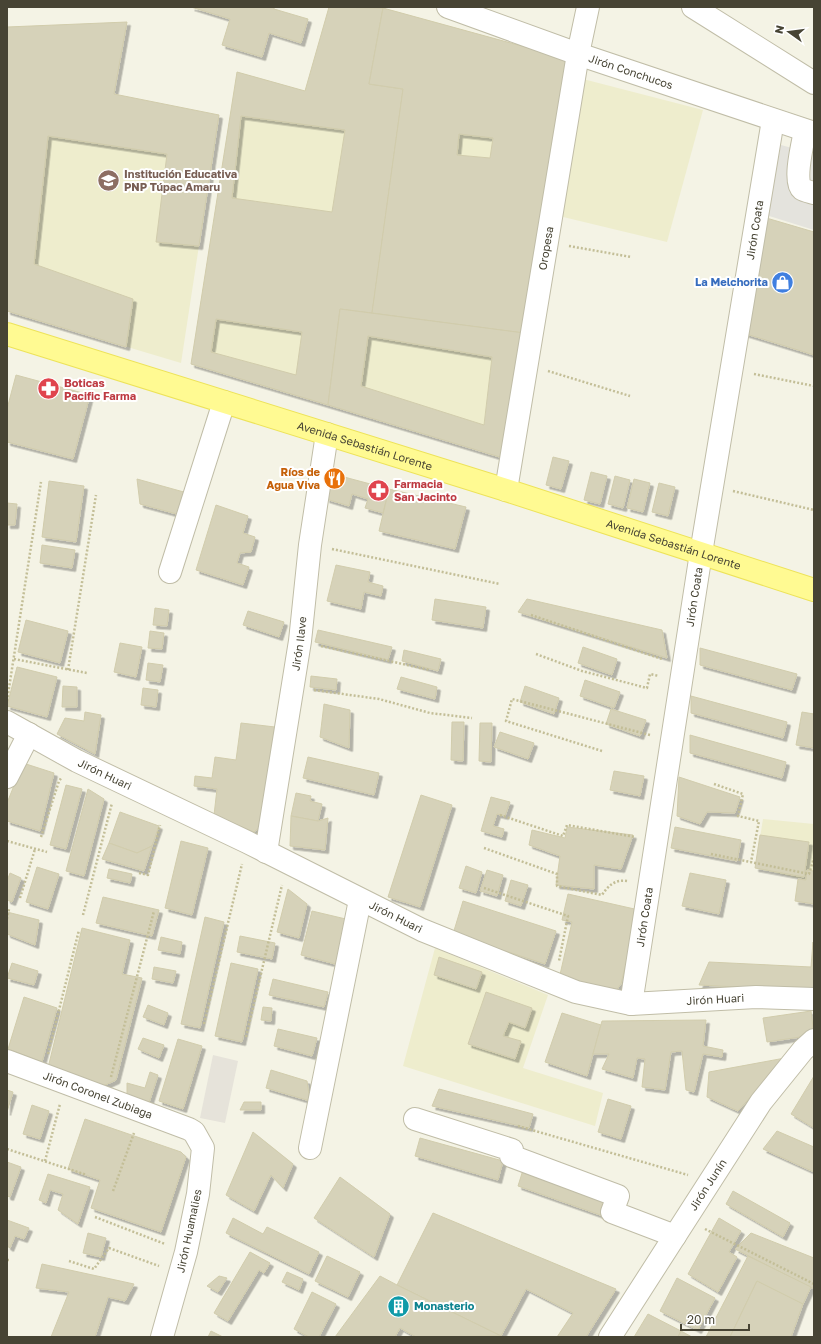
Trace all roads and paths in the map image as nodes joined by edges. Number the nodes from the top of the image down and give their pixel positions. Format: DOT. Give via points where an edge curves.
graph roads {
  1 [pos="448,7"];
  2 [pos="588,7"];
  3 [pos="693,7"];
  4 [pos="578,54"];
  5 [pos="814,83"];
  6 [pos="773,120"];
  7 [pos="809,132"];
  8 [pos="814,193"];
  9 [pos="547,241"];
  10 [pos="631,257"];
  11 [pos="7,334"];
  12 [pos="526,364"];
  13 [pos="732,370"];
  14 [pos="814,386"];
  15 [pos="630,396"];
  16 [pos="224,402"];
  17 [pos="327,434"];
  18 [pos="41,482"];
  19 [pos="712,485"];
  20 [pos="506,490"];
  21 [pos="96,495"];
  22 [pos="814,510"];
  23 [pos="310,545"];
  24 [pos="701,553"];
  25 [pos="170,572"];
  26 [pos="500,584"];
  27 [pos="814,590"];
  28 [pos="531,615"];
  29 [pos="300,641"];
  30 [pos="536,654"];
  31 [pos="14,659"];
  32 [pos="68,670"];
  33 [pos="430,670"];
  34 [pos="87,674"];
  35 [pos="682,674"];
  36 [pos="292,687"];
  37 [pos="7,704"];
  38 [pos="472,718"];
  39 [pos="7,722"];
  40 [pos="29,734"];
  41 [pos="672,741"];
  42 [pos="602,751"];
  43 [pos="77,761"];
  44 [pos="7,777"];
  45 [pos="117,781"];
  46 [pos="714,784"];
  47 [pos="165,803"];
  48 [pos="500,815"];
  49 [pos="40,837"];
  50 [pos="7,841"];
  51 [pos="656,841"];
  52 [pos="247,842"];
  53 [pos="484,848"];
  54 [pos="35,849"];
  55 [pos="47,852"];
  56 [pos="266,852"];
  57 [pos="711,854"];
  58 [pos="814,858"];
  59 [pos="751,862"];
  60 [pos="287,863"];
  61 [pos="139,873"];
  62 [pos="649,885"];
  63 [pos="484,888"];
  64 [pos="20,898"];
  65 [pos="360,900"];
  66 [pos="10,908"];
  67 [pos="154,911"];
  68 [pos="83,915"];
  69 [pos="7,919"];
  70 [pos="79,930"];
  71 [pos="555,984"];
  72 [pos="814,998"];
  73 [pos="631,1004"];
  74 [pos="204,1024"];
  75 [pos="246,1036"];
  76 [pos="814,1040"];
  77 [pos="7,1061"];
  78 [pos="42,1074"];
  79 [pos="66,1083"];
  80 [pos="106,1097"];
  81 [pos="141,1110"];
  82 [pos="415,1119"];
  83 [pos="512,1125"];
  84 [pos="189,1129"];
  85 [pos="310,1148"];
  86 [pos="7,1149"];
  87 [pos="45,1162"];
  88 [pos="87,1175"];
  89 [pos="710,1182"];
  90 [pos="113,1191"];
  91 [pos="95,1217"];
  92 [pos="680,1227"];
  93 [pos="186,1252"];
  94 [pos="69,1261"];
  95 [pos="180,1274"];
  96 [pos="814,1284"];
  97 [pos="162,1337"];
  98 [pos="610,1337"];
  1 -- 4 [label="street, Jirón Conchucos"];
  2 -- 4 [label="street, Oropesa"];
  3 -- 5 [label="street"];
  4 -- 6 [label="street, Jirón Conchucos"];
  4 -- 9 [label="street, Oropesa"];
  6 -- 7 [label="street, Jirón Conchucos"];
  6 -- 13 [label="street, Jirón Coata"];
  7 -- 8 [label="street" via="798,177 802,190"];
  9 -- 10 [label="path"];
  9 -- 12 [label="street, Oropesa"];
  11 -- 16 [label="main road, Avenida Sebastián Lorente"];
  12 -- 15 [label="path"];
  12 -- 20 [label="street, Oropesa"];
  13 -- 14 [label="path"];
  13 -- 19 [label="street, Jirón Coata"];
  16 -- 17 [label="main road, Avenida Sebastián Lorente"];
  16 -- 25 [label="street"];
  17 -- 20 [label="main road, Avenida Sebastián Lorente"];
  17 -- 23 [label="street, Jirón Ilave"];
  18 -- 31 [label="path"];
  19 -- 22 [label="path"];
  19 -- 24 [label="street, Jirón Coata"];
  20 -- 24 [label="main road, Avenida Sebastián Lorente"];
  21 -- 32 [label="path"];
  23 -- 26 [label="path"];
  23 -- 29 [label="street, Jirón Ilave"];
  24 -- 27 [label="main road, Avenida Sebastián Lorente"];
  24 -- 35 [label="street, Jirón Coata"];
  28 -- 35 [label="path"];
  29 -- 33 [label="path"];
  29 -- 36 [label="street, Jirón Ilave"];
  30 -- 35 [label="path" via="582,671 647,688 650,674"];
  31 -- 32 [label="path"];
  31 -- 37 [label="path"];
  32 -- 34 [label="path"];
  35 -- 41 [label="street, Jirón Coata"];
  36 -- 38 [label="path" via="379,699 430,713"];
  36 -- 56 [label="street, Jirón Ilave"];
  39 -- 40 [label="street, Jirón Huari"];
  40 -- 43 [label="street, Jirón Huari"];
  40 -- 44 [label="street"];
  41 -- 42 [label="path" via="512,699 506,721"];
  41 -- 51 [label="street, Jirón Coata"];
  43 -- 45 [label="street, Jirón Huari"];
  43 -- 49 [label="path" via="59,781"];
  45 -- 47 [label="street, Jirón Huari"];
  45 -- 68 [label="path"];
  46 -- 59 [label="path" via="743,794 738,816 759,821"];
  47 -- 52 [label="street, Jirón Huari"];
  47 -- 61 [label="path" via="148,875"];
  48 -- 51 [label="path" via="563,836 567,825"];
  50 -- 54 [label="path"];
  51 -- 62 [label="street, Jirón Coata"];
  52 -- 56 [label="street, Jirón Huari"];
  52 -- 74 [label="path"];
  53 -- 62 [label="path" via="557,874 556,886 602,895 609,885 622,880"];
  54 -- 55 [label="path"];
  54 -- 64 [label="path"];
  56 -- 60 [label="street, Jirón Huari"];
  57 -- 59 [label="path"];
  58 -- 59 [label="path" via="809,874"];
  60 -- 65 [label="street, Jirón Huari"];
  60 -- 75 [label="path"];
  62 -- 73 [label="street, Jirón Coata"];
  63 -- 71 [label="path" via="568,916"];
  65 -- 71 [label="street, Jirón Huari" via="422,930"];
  65 -- 85 [label="street"];
  66 -- 69 [label="path"];
  67 -- 80 [label="path"];
  70 -- 78 [label="path"];
  71 -- 73 [label="street, Jirón Huari" via="576,992"];
  72 -- 73 [label="street, Jirón Huari" via="756,997"];
  76 -- 89 [label="street, Jirón Junín" via="802,1050 761,1102"];
  77 -- 78 [label="street, Jirón Coronel Zubiaga"];
  78 -- 79 [label="street, Jirón Coronel Zubiaga"];
  79 -- 80 [label="street, Jirón Coronel Zubiaga"];
  79 -- 87 [label="path"];
  80 -- 81 [label="street, Jirón Coronel Zubiaga"];
  81 -- 84 [label="street, Jirón Coronel Zubiaga"];
  81 -- 90 [label="path"];
  82 -- 92 [label="street" via="512,1150 511,1156 618,1196 612,1212"];
  83 -- 89 [label="path"];
  84 -- 93 [label="street, Jirón Huamalies" via="194,1132 204,1151"];
  86 -- 87 [label="path"];
  87 -- 88 [label="path"];
  89 -- 92 [label="street, Jirón Junín"];
  91 -- 93 [label="path"];
  92 -- 96 [label="path"];
  92 -- 98 [label="street, Jirón Junín"];
  93 -- 95 [label="street, Jirón Huamalies"];
  94 -- 95 [label="path" via="94,1269 109,1248"];
  95 -- 97 [label="street, Jirón Huamalies"];
}
